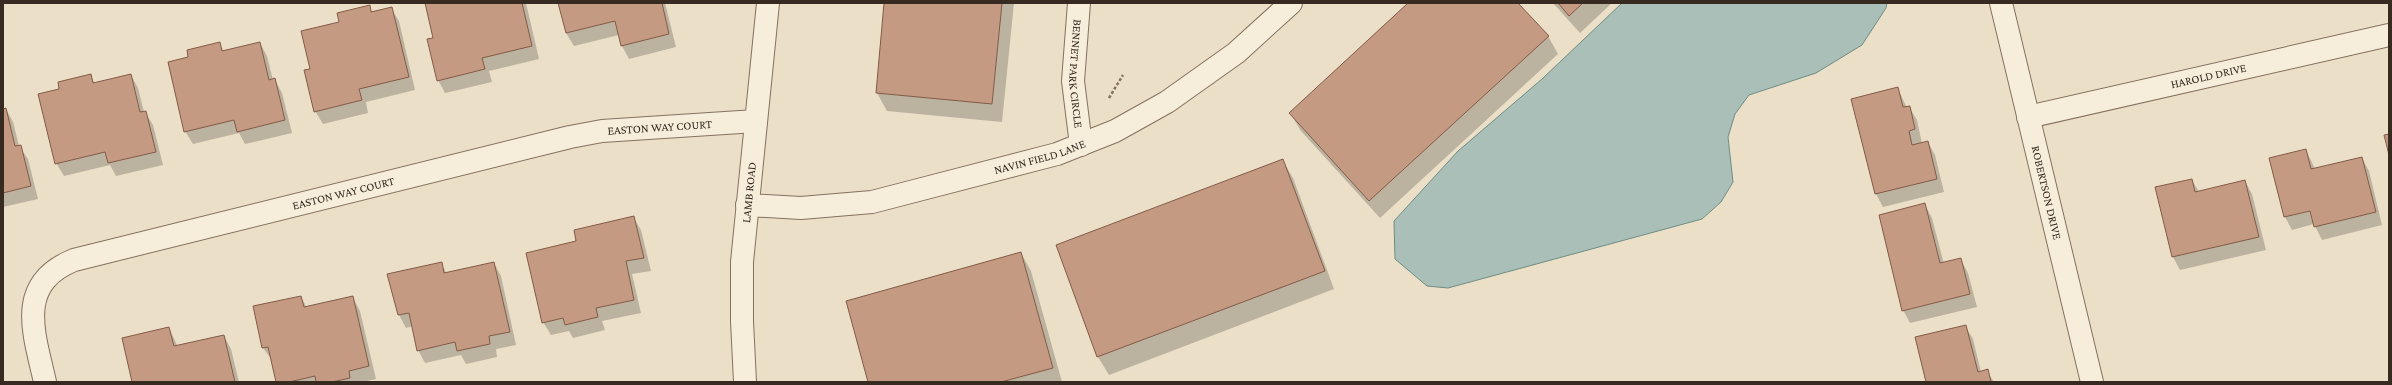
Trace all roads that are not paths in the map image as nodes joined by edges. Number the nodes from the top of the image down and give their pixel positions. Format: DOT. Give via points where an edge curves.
graph roads {
  1 [pos="768,3"];
  2 [pos="1079,3"];
  3 [pos="1291,3"];
  4 [pos="2001,3"];
  5 [pos="2389,34"];
  6 [pos="2028,117"];
  7 [pos="756,121"];
  8 [pos="1081,145"];
  9 [pos="747,205"];
  10 [pos="45,382"];
  11 [pos="745,382"];
  12 [pos="2092,382"];
  1 -- 7 [label="street, LAMB ROAD"];
  2 -- 8 [label="street, BENNET PARK CIRCLE" via="1073,81"];
  3 -- 8 [label="street, NAVIN FIELD LANE" via="1236,53 1167,102 1115,131"];
  4 -- 6 [label="street, ROBERTSON DRIVE"];
  5 -- 6 [label="street, HAROLD DRIVE"];
  6 -- 12 [label="street, ROBERTSON DRIVE"];
  7 -- 9 [label="street, LAMB ROAD"];
  7 -- 10 [label="street, EASTON WAY COURT" via="602,131 570,137 74,260 47,275 34,302 36,340"];
  8 -- 9 [label="street, NAVIN FIELD LANE" via="1051,156 872,202 801,208"];
  9 -- 11 [label="street, LAMB ROAD" via="742,299"];
}
